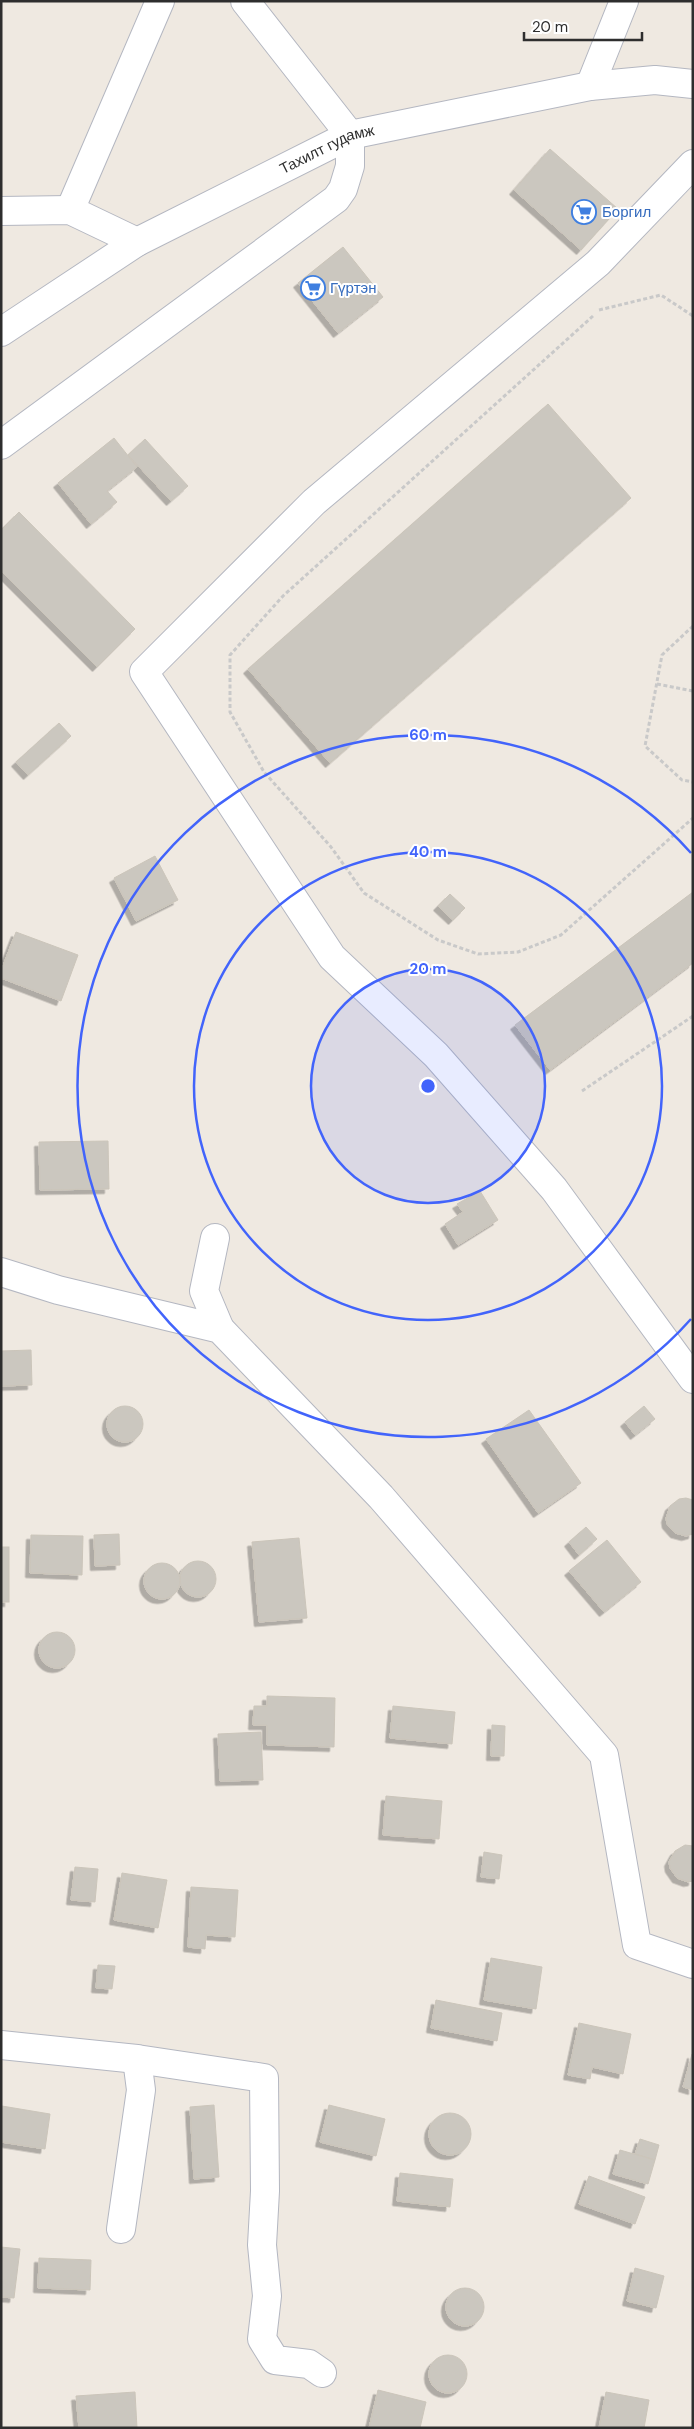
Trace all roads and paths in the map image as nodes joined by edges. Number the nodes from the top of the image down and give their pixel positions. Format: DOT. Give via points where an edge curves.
graph roads {
  1 [pos="160,1"];
  2 [pos="245,1"];
  3 [pos="624,1"];
  4 [pos="693,84"];
  5 [pos="590,86"];
  6 [pos="350,135"];
  7 [pos="693,164"];
  8 [pos="70,210"];
  9 [pos="1,211"];
  10 [pos="138,242"];
  11 [pos="693,316"];
  12 [pos="1,332"];
  13 [pos="1,446"];
  14 [pos="693,626"];
  15 [pos="657,684"];
  16 [pos="693,691"];
  17 [pos="693,782"];
  18 [pos="693,818"];
  19 [pos="693,1016"];
  20 [pos="582,1091"];
  21 [pos="215,1238"];
  22 [pos="1,1272"];
  23 [pos="220,1329"];
  24 [pos="693,1379"];
  25 [pos="693,1964"];
  26 [pos="1,2045"];
  27 [pos="138,2059"];
  28 [pos="121,2229"];
  29 [pos="322,2373"];
  1 -- 8 [label="street"];
  2 -- 6 [label="street"];
  3 -- 5 [label="street"];
  4 -- 5 [label="street, Тахилт гудамж" via="656,80"];
  5 -- 6 [label="street, Тахилт гудамж"];
  6 -- 10 [label="street, Тахилт гудамж"];
  6 -- 13 [label="street" via="350,166 343,189 336,199"];
  7 -- 24 [label="street" via="598,263 314,502 144,672 332,957 436,1054 554,1189"];
  8 -- 9 [label="street"];
  8 -- 10 [label="street"];
  10 -- 12 [label="street, Тахилт гудамж"];
  11 -- 18 [label="path" via="661,295 602,308 283,596 230,655 230,712 264,772 331,847 364,893 438,940 478,954 518,952 561,935"];
  14 -- 15 [label="path" via="662,655"];
  15 -- 16 [label="path"];
  15 -- 17 [label="path" via="645,746 682,780"];
  19 -- 20 [label="path"];
  21 -- 23 [label="street" via="204,1291"];
  22 -- 23 [label="street" via="58,1290"];
  23 -- 25 [label="street" via="381,1497 604,1755 638,1945"];
  26 -- 27 [label="street"];
  27 -- 28 [label="street" via="141,2090"];
  27 -- 29 [label="street" via="264,2078 262,2246 267,2296 262,2339 275,2360 310,2364"];
}
